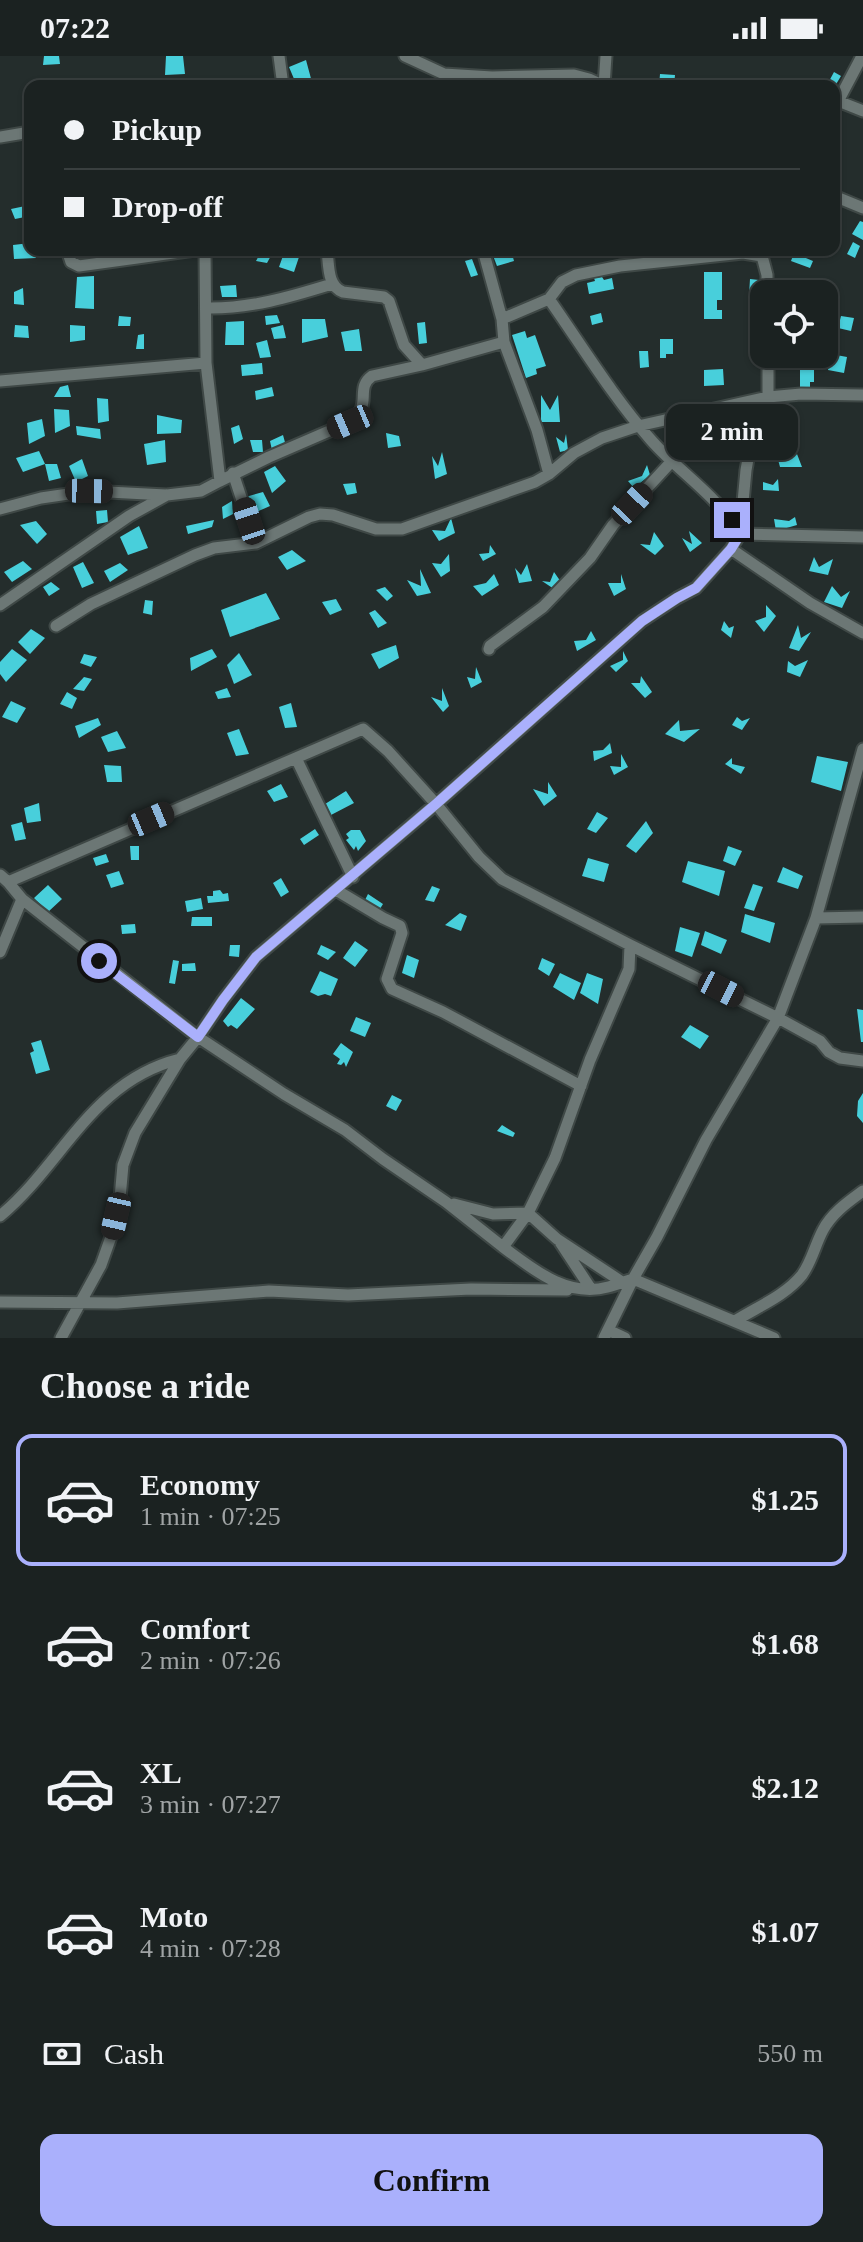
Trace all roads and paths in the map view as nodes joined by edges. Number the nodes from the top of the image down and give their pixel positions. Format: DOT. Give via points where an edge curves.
graph roads {
  1 [pos="279,56"];
  2 [pos="405,56"];
  3 [pos="606,56"];
  4 [pos="862,56"];
  5 [pos="282,80"];
  6 [pos="445,80"];
  7 [pos="591,80"];
  8 [pos="604,80"];
  9 [pos="840,97"];
  10 [pos="840,106"];
  11 [pos="863,111"];
  12 [pos="24,133"];
  13 [pos="0,137"];
  14 [pos="840,198"];
  15 [pos="863,208"];
  16 [pos="69,256"];
  17 [pos="152,256"];
  18 [pos="205,256"];
  19 [pos="328,256"];
  20 [pos="485,256"];
  21 [pos="680,256"];
  22 [pos="764,256"];
  23 [pos="767,280"];
  24 [pos="332,284"];
  25 [pos="549,299"];
  26 [pos="206,308"];
  27 [pos="502,319"];
  28 [pos="504,342"];
  29 [pos="404,345"];
  30 [pos="206,363"];
  31 [pos="422,365"];
  32 [pos="767,368"];
  33 [pos="400,370"];
  34 [pos="0,381"];
  35 [pos="863,395"];
  36 [pos="764,398"];
  37 [pos="638,426"];
  38 [pos="671,462"];
  39 [pos="233,473"];
  40 [pos="549,474"];
  41 [pos="220,481"];
  42 [pos="167,495"];
  43 [pos="0,509"];
  44 [pos="740,534"];
  45 [pos="863,537"];
  46 [pos="256,543"];
  47 [pos="731,549"];
  48 [pos="0,605"];
  49 [pos="56,626"];
  50 [pos="863,633"];
  51 [pos="489,649"];
  52 [pos="863,749"];
  53 [pos="296,758"];
  54 [pos="436,804"];
  55 [pos="353,877"];
  56 [pos="4,879"];
  57 [pos="336,890"];
  58 [pos="22,899"];
  59 [pos="863,917"];
  60 [pos="816,918"];
  61 [pos="630,945"];
  62 [pos="0,952"];
  63 [pos="646,953"];
  64 [pos="629,969"];
  65 [pos="778,1018"];
  66 [pos="198,1037"];
  67 [pos="180,1059"];
  68 [pos="863,1061"];
  69 [pos="581,1086"];
  70 [pos="863,1191"];
  71 [pos="446,1202"];
  72 [pos="528,1213"];
  73 [pos="0,1216"];
  74 [pos="557,1239"];
  75 [pos="503,1247"];
  76 [pos="627,1280"];
  77 [pos="591,1289"];
  78 [pos="577,1290"];
  79 [pos="0,1302"];
  80 [pos="80,1303"];
  81 [pos="735,1321"];
  82 [pos="606,1334"];
  83 [pos="61,1338"];
  84 [pos="625,1338"];
  85 [pos="774,1338"];
  1 -- 5 [label="street"];
  2 -- 6 [label="street"];
  3 -- 8 [label="street"];
  4 -- 9 [label="street"];
  6 -- 7 [label="street" via="574,75"];
  10 -- 11 [label="street"];
  12 -- 13 [label="street"];
  14 -- 15 [label="street"];
  16 -- 17 [label="street" via="79,266"];
  18 -- 26 [label="street"];
  19 -- 24 [label="street"];
  20 -- 27 [label="street"];
  21 -- 25 [label="street" via="576,275 562,282"];
  22 -- 23 [label="street"];
  24 -- 26 [label="street" via="251,306"];
  24 -- 29 [label="street" via="337,291 389,301"];
  25 -- 27 [label="street"];
  25 -- 37 [label="street"];
  26 -- 30 [label="street"];
  27 -- 28 [label="street"];
  28 -- 31 [label="street"];
  28 -- 40 [label="street"];
  29 -- 31 [label="street"];
  29 -- 33 [label="street"];
  30 -- 34 [label="street"];
  30 -- 41 [label="street"];
  31 -- 33 [label="street"];
  32 -- 36 [label="street"];
  33 -- 39 [label="street" via="367,379 362,410 350,422"];
  35 -- 36 [label="street"];
  36 -- 37 [label="street"];
  36 -- 44 [label="street" via="746,470"];
  37 -- 38 [label="street"];
  37 -- 40 [label="street" via="574,453"];
  38 -- 44 [label="street"];
  38 -- 51 [label="street" via="553,597"];
  39 -- 41 [label="street"];
  39 -- 46 [label="street"];
  40 -- 46 [label="street" via="402,529 376,529 320,514"];
  41 -- 42 [label="street" via="201,491"];
  42 -- 43 [label="street" via="89,491"];
  42 -- 48 [label="street"];
  44 -- 45 [label="street"];
  44 -- 47 [label="street"];
  46 -- 49 [label="street" via="195,555"];
  47 -- 50 [label="street"];
  47 -- 54 [label="street" via="696,588 642,621"];
  52 -- 60 [label="street"];
  53 -- 54 [label="street" via="363,729"];
  53 -- 55 [label="street"];
  53 -- 56 [label="street"];
  54 -- 55 [label="street"];
  54 -- 61 [label="street" via="502,879"];
  55 -- 57 [label="street"];
  56 -- 58 [label="street"];
  57 -- 66 [label="street" via="256,957"];
  57 -- 69 [label="street" via="402,928 387,979 392,989"];
  58 -- 62 [label="street"];
  58 -- 66 [label="street"];
  59 -- 60 [label="street"];
  60 -- 65 [label="street"];
  61 -- 63 [label="street"];
  61 -- 64 [label="street"];
  63 -- 64 [label="street"];
  63 -- 65 [label="street"];
  64 -- 69 [label="street"];
  65 -- 68 [label="street" via="840,1058"];
  65 -- 76 [label="street" via="706,1140 657,1237"];
  66 -- 67 [label="street"];
  66 -- 71 [label="street"];
  67 -- 73 [label="street" via="140,1073 86,1118"];
  67 -- 80 [label="street" via="135,1133 123,1165 112,1234"];
  69 -- 72 [label="street"];
  70 -- 81 [label="street" via="823,1229 802,1274"];
  71 -- 72 [label="street" via="493,1214"];
  71 -- 75 [label="street"];
  72 -- 74 [label="street"];
  72 -- 75 [label="street"];
  74 -- 76 [label="street"];
  74 -- 77 [label="street"];
  75 -- 78 [label="street" via="550,1279"];
  76 -- 77 [label="street"];
  76 -- 81 [label="street"];
  76 -- 82 [label="street"];
  77 -- 78 [label="street"];
  78 -- 80 [label="street" via="348,1295 269,1291"];
  79 -- 80 [label="street"];
  80 -- 83 [label="street"];
  81 -- 85 [label="street"];
  82 -- 84 [label="street"];
}
